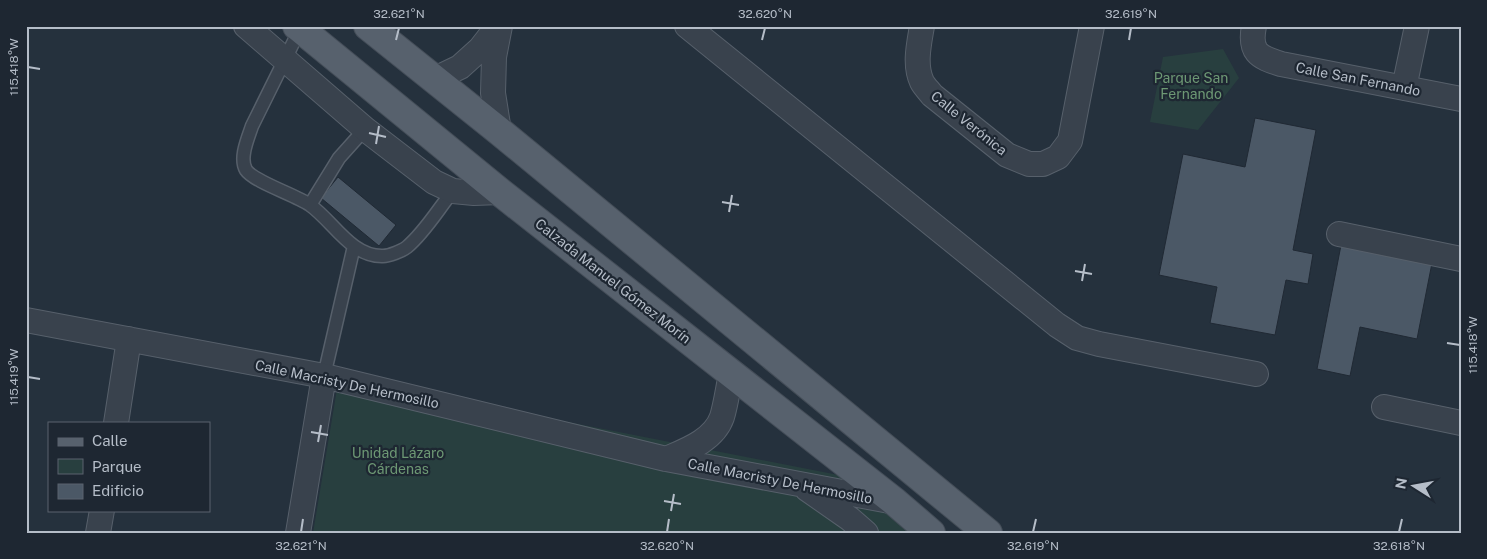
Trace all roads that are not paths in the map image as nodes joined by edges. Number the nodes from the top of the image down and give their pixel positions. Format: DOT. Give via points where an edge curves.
graph roads {
  1 [pos="246,26"];
  2 [pos="368,26"];
  3 [pos="499,26"];
  4 [pos="687,26"];
  5 [pos="922,26"];
  6 [pos="1092,26"];
  7 [pos="1254,26"];
  8 [pos="1418,26"];
  9 [pos="298,28"];
  10 [pos="285,59"];
  11 [pos="435,79"];
  12 [pos="1404,88"];
  13 [pos="1461,99"];
  14 [pos="365,129"];
  15 [pos="499,131"];
  16 [pos="453,190"];
  17 [pos="500,192"];
  18 [pos="310,204"];
  19 [pos="1339,234"];
  20 [pos="354,246"];
  21 [pos="1461,259"];
  22 [pos="26,320"];
  23 [pos="129,339"];
  24 [pos="731,374"];
  25 [pos="1256,374"];
  26 [pos="324,376"];
  27 [pos="1384,407"];
  28 [pos="116,422"];
  29 [pos="1461,423"];
  30 [pos="666,458"];
  31 [pos="802,485"];
  32 [pos="895,502"];
  33 [pos="102,512"];
  34 [pos="98,533"];
  35 [pos="298,533"];
  36 [pos="866,533"];
  37 [pos="931,533"];
  38 [pos="988,533"];
  1 -- 10 [label="street"];
  2 -- 11 [label="main road"];
  3 -- 11 [label="street" via="460,67"];
  3 -- 15 [label="street" via="493,94"];
  4 -- 25 [label="street" via="1077,338"];
  5 -- 6 [label="street, Calle Verónica" via="918,70 922,83 932,95 1007,155 1029,164 1044,164 1058,157 1070,140"];
  7 -- 12 [label="street, Calle San Fernando" via="1252,46 1257,54 1268,60"];
  8 -- 12 [label="street"];
  9 -- 10 [label="lane"];
  9 -- 17 [label="main road, Calzada Manuel Gómez Morín"];
  10 -- 14 [label="street"];
  10 -- 18 [label="lane" via="252,126 244,159 246,170 256,179"];
  11 -- 15 [label="main road"];
  12 -- 13 [label="street, Calle San Fernando"];
  14 -- 16 [label="street" via="434,182"];
  14 -- 18 [label="lane" via="339,158"];
  15 -- 38 [label="main road"];
  16 -- 17 [label="street"];
  16 -- 20 [label="lane" via="406,248 384,256 369,254"];
  17 -- 24 [label="main road, Calzada Manuel Gómez Morín"];
  18 -- 20 [label="lane"];
  19 -- 21 [label="street"];
  20 -- 26 [label="lane"];
  22 -- 23 [label="street, Calle Macristy De Hermosillo"];
  23 -- 26 [label="street, Calle Macristy De Hermosillo"];
  23 -- 28 [label="street"];
  24 -- 30 [label="street, Calle Macristy De Hermosillo" via="722,417 715,430 685,451"];
  24 -- 32 [label="main road, Calzada Manuel Gómez Morín"];
  26 -- 30 [label="street, Calle Macristy De Hermosillo"];
  26 -- 35 [label="street"];
  27 -- 29 [label="street"];
  30 -- 31 [label="street, Calle Macristy De Hermosillo"];
  31 -- 32 [label="street, Calle Macristy De Hermosillo"];
  31 -- 36 [label="street"];
  32 -- 37 [label="main road, Calzada Manuel Gómez Morín"];
  33 -- 34 [label="street"];
}
